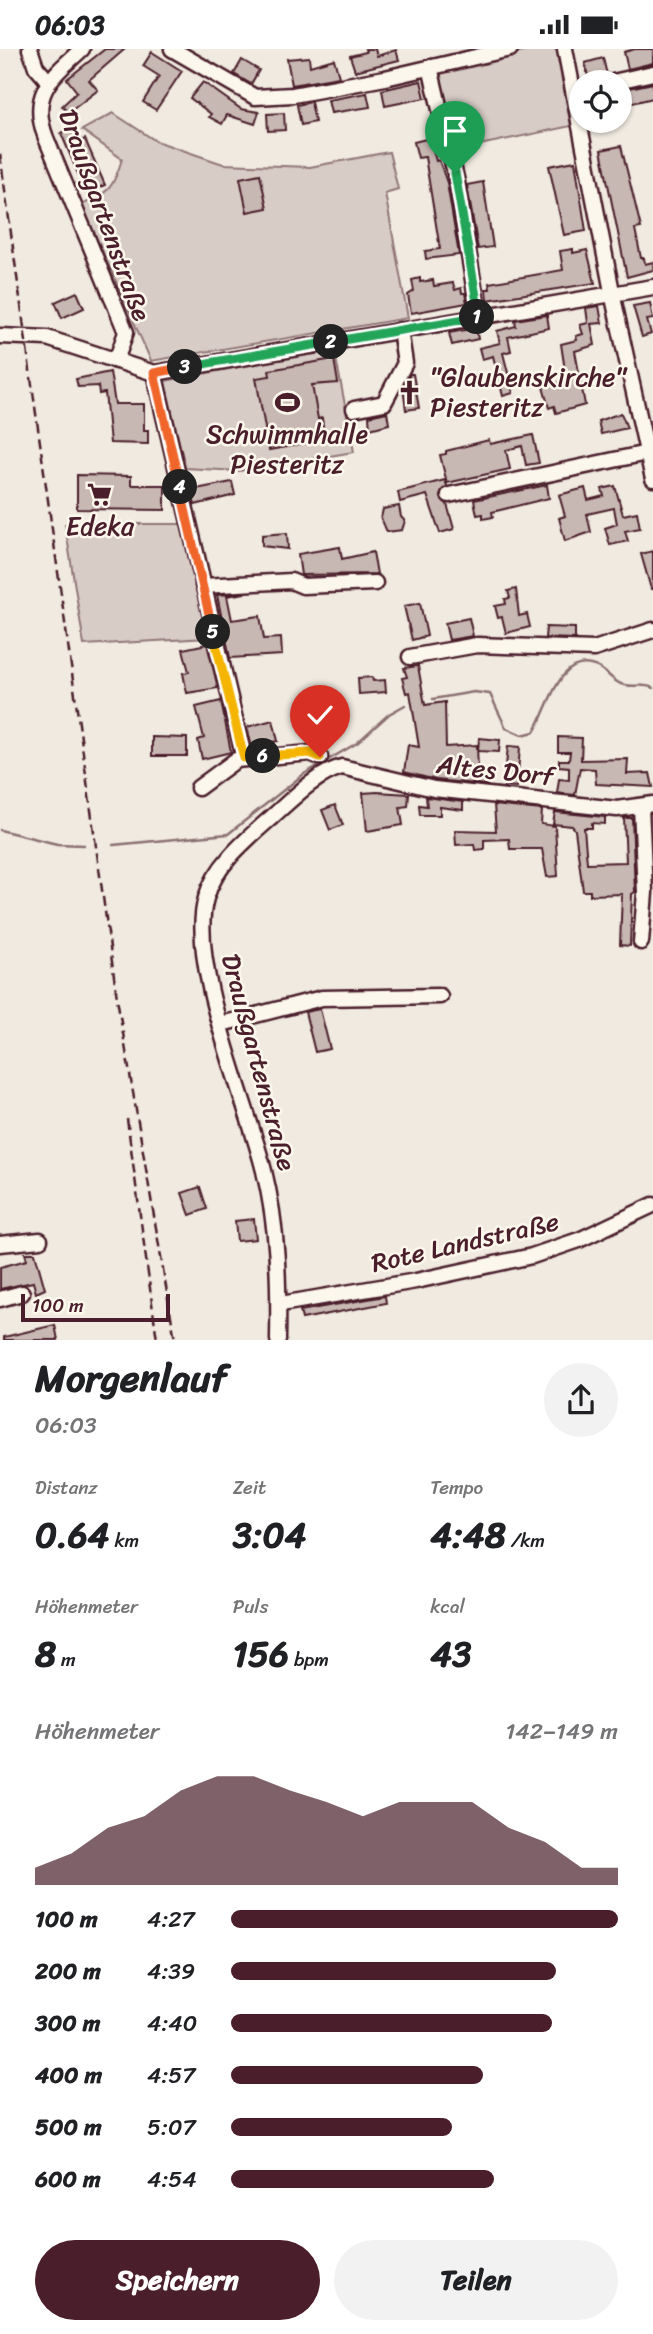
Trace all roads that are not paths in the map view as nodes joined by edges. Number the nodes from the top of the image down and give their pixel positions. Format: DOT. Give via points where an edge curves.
graph roads {
  1 [pos="30,49"];
  2 [pos="82,49"];
  3 [pos="172,49"];
  4 [pos="510,49"];
  5 [pos="565,49"];
  6 [pos="457,55"];
  7 [pos="430,67"];
  8 [pos="571,70"];
  9 [pos="653,73"];
  10 [pos="632,78"];
  11 [pos="48,82"];
  12 [pos="584,133"];
  13 [pos="653,287"];
  14 [pos="612,294"];
  15 [pos="480,317"];
  16 [pos="400,330"];
  17 [pos="0,335"];
  18 [pos="116,361"];
  19 [pos="154,373"];
  20 [pos="354,409"];
  21 [pos="650,458"];
  22 [pos="653,479"];
  23 [pos="449,495"];
  24 [pos="375,583"];
  25 [pos="203,586"];
  26 [pos="653,630"];
  27 [pos="410,657"];
  28 [pos="320,757"];
  29 [pos="244,758"];
  30 [pos="335,769"];
  31 [pos="198,788"];
  32 [pos="647,806"];
  33 [pos="641,942"];
  34 [pos="440,996"];
  35 [pos="221,1024"];
  36 [pos="653,1205"];
  37 [pos="40,1240"];
  38 [pos="0,1244"];
  39 [pos="22,1293"];
  40 [pos="0,1299"];
  41 [pos="281,1304"];
  42 [pos="278,1340"];
  1 -- 11 [label="street, Draußgartenstraße"];
  2 -- 11 [label="street"];
  3 -- 7 [label="street" via="255,97 293,96"];
  4 -- 6 [label="street"];
  5 -- 8 [label="street"];
  6 -- 7 [label="street"];
  7 -- 15 [label="street" via="457,182"];
  9 -- 10 [label="street"];
  11 -- 18 [label="street, Draußgartenstraße" via="39,105 42,129 126,332"];
  12 -- 14 [label="street"];
  13 -- 14 [label="street"];
  14 -- 15 [label="street"];
  14 -- 21 [label="street"];
  15 -- 16 [label="street"];
  16 -- 19 [label="street"];
  16 -- 20 [label="street" via="405,363 384,403"];
  17 -- 18 [label="street" via="47,338"];
  18 -- 19 [label="street"];
  19 -- 25 [label="street"];
  21 -- 22 [label="street"];
  21 -- 23 [label="street"];
  24 -- 25 [label="street"];
  25 -- 29 [label="street"];
  26 -- 27 [label="street" via="594,649 477,645"];
  28 -- 29 [label="street" via="310,753"];
  29 -- 31 [label="street"];
  30 -- 32 [label="street, Altes Dorf" via="348,768 434,789 617,809"];
  30 -- 35 [label="street, Draußgartenstraße" via="266,822 229,859 211,885 204,906 202,943"];
  32 -- 33 [label="street"];
  34 -- 35 [label="street" via="338,996"];
  35 -- 41 [label="street, Draußgartenstraße" via="267,1185"];
  36 -- 41 [label="street, Rote Landstraße" via="579,1240 532,1256"];
  37 -- 38 [label="street"];
  39 -- 40 [label="street"];
  41 -- 42 [label="street, Draußgartenstraße"];
}
